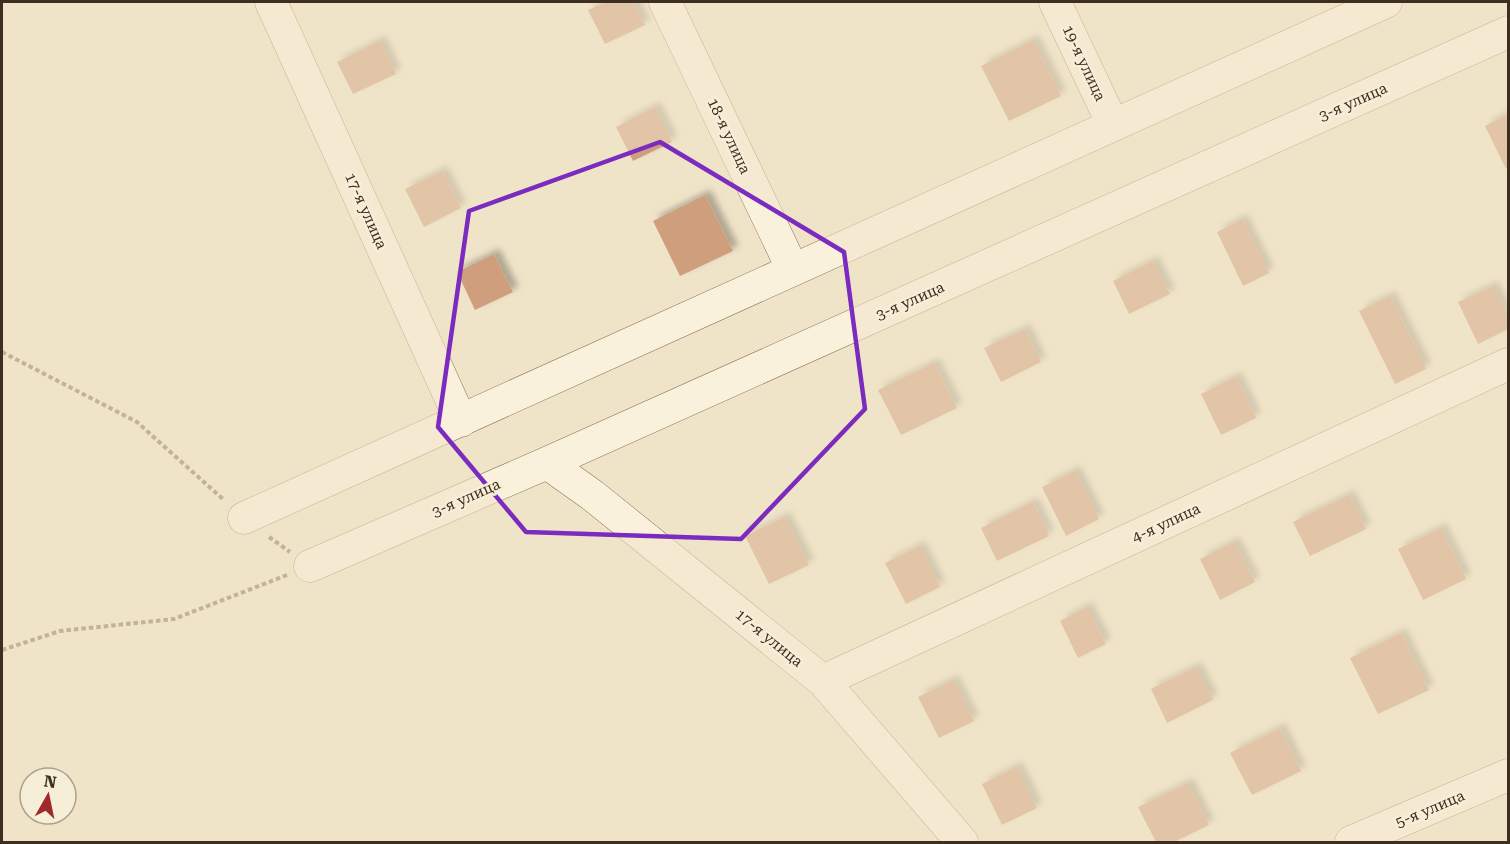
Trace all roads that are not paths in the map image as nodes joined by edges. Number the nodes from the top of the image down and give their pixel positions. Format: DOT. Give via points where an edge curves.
graph roads {
  1 [pos="271,2"];
  2 [pos="665,2"];
  3 [pos="1055,2"];
  4 [pos="1386,2"];
  5 [pos="1509,33"];
  6 [pos="1113,125"];
  7 [pos="793,270"];
  8 [pos="1509,364"];
  9 [pos="461,421"];
  10 [pos="547,463"];
  11 [pos="244,518"];
  12 [pos="310,566"];
  13 [pos="823,681"];
  14 [pos="1509,775"];
  15 [pos="962,843"];
  16 [pos="1351,843"];
  1 -- 9 [label="street, 17-я улица"];
  2 -- 7 [label="street, 18-я улица"];
  3 -- 6 [label="street, 19-я улица"];
  4 -- 6 [label="street"];
  5 -- 10 [label="street, 3-я улица"];
  6 -- 7 [label="street"];
  7 -- 9 [label="street"];
  8 -- 13 [label="street, 4-я улица"];
  9 -- 11 [label="street"];
  10 -- 12 [label="street, 3-я улица"];
  10 -- 13 [label="street, 17-я улица"];
  13 -- 15 [label="street, 17-я улица"];
  14 -- 16 [label="street, 5-я улица"];
}
